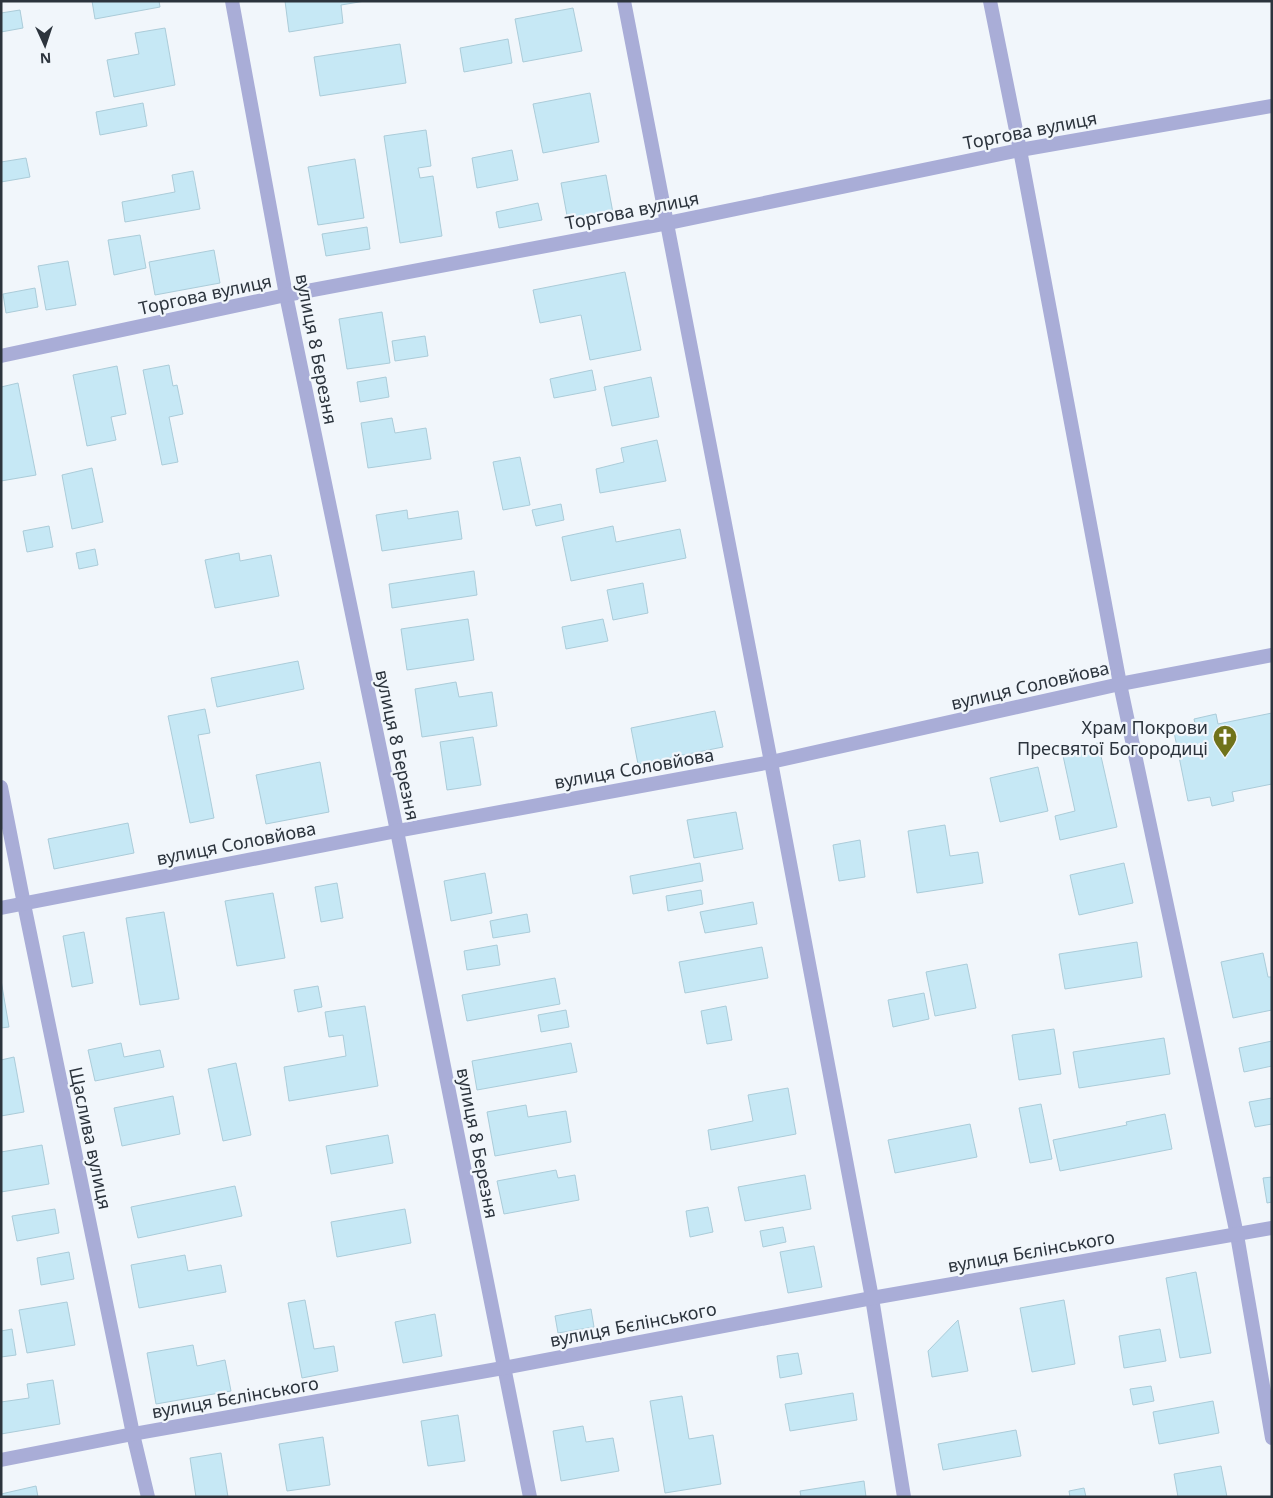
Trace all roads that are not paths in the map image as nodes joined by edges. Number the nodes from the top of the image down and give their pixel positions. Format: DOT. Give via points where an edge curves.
graph roads {
  1 [pos="232,1"];
  2 [pos="624,1"];
  3 [pos="990,1"];
  4 [pos="1272,106"];
  5 [pos="1020,150"];
  6 [pos="668,223"];
  7 [pos="286,296"];
  8 [pos="1,356"];
  9 [pos="1272,655"];
  10 [pos="1120,684"];
  11 [pos="771,762"];
  12 [pos="1,787"];
  13 [pos="397,831"];
  14 [pos="24,904"];
  15 [pos="1,908"];
  16 [pos="1272,1228"];
  17 [pos="1237,1235"];
  18 [pos="872,1298"];
  19 [pos="503,1368"];
  20 [pos="133,1434"];
  21 [pos="1272,1438"];
  22 [pos="1,1460"];
  23 [pos="148,1497"];
  24 [pos="530,1497"];
  25 [pos="904,1497"];
  1 -- 7 [label="street, вулиця 8 Березня"];
  2 -- 6 [label="street"];
  3 -- 5 [label="street"];
  4 -- 5 [label="street, Торгова вулиця"];
  5 -- 6 [label="street, Торгова вулиця"];
  5 -- 10 [label="street"];
  6 -- 7 [label="street, Торгова вулиця"];
  6 -- 11 [label="street"];
  7 -- 8 [label="street, Торгова вулиця"];
  7 -- 13 [label="street, вулиця 8 Березня"];
  9 -- 10 [label="street, вулиця Соловйова"];
  10 -- 11 [label="street, вулиця Соловйова"];
  10 -- 17 [label="street"];
  11 -- 13 [label="street, вулиця Соловйова"];
  11 -- 18 [label="street"];
  12 -- 14 [label="street, Щаслива вулиця"];
  13 -- 14 [label="street, вулиця Соловйова"];
  13 -- 19 [label="street, вулиця 8 Березня"];
  14 -- 15 [label="street, вулиця Соловйова"];
  14 -- 20 [label="street, Щаслива вулиця"];
  16 -- 17 [label="street, вулиця Бєлінського"];
  17 -- 18 [label="street, вулиця Бєлінського"];
  17 -- 21 [label="street"];
  18 -- 19 [label="street, вулиця Бєлінського"];
  18 -- 25 [label="street"];
  19 -- 20 [label="street, вулиця Бєлінського"];
  19 -- 24 [label="street, вулиця 8 Березня"];
  20 -- 22 [label="street, вулиця Бєлінського"];
  20 -- 23 [label="street, Щаслива вулиця"];
}
